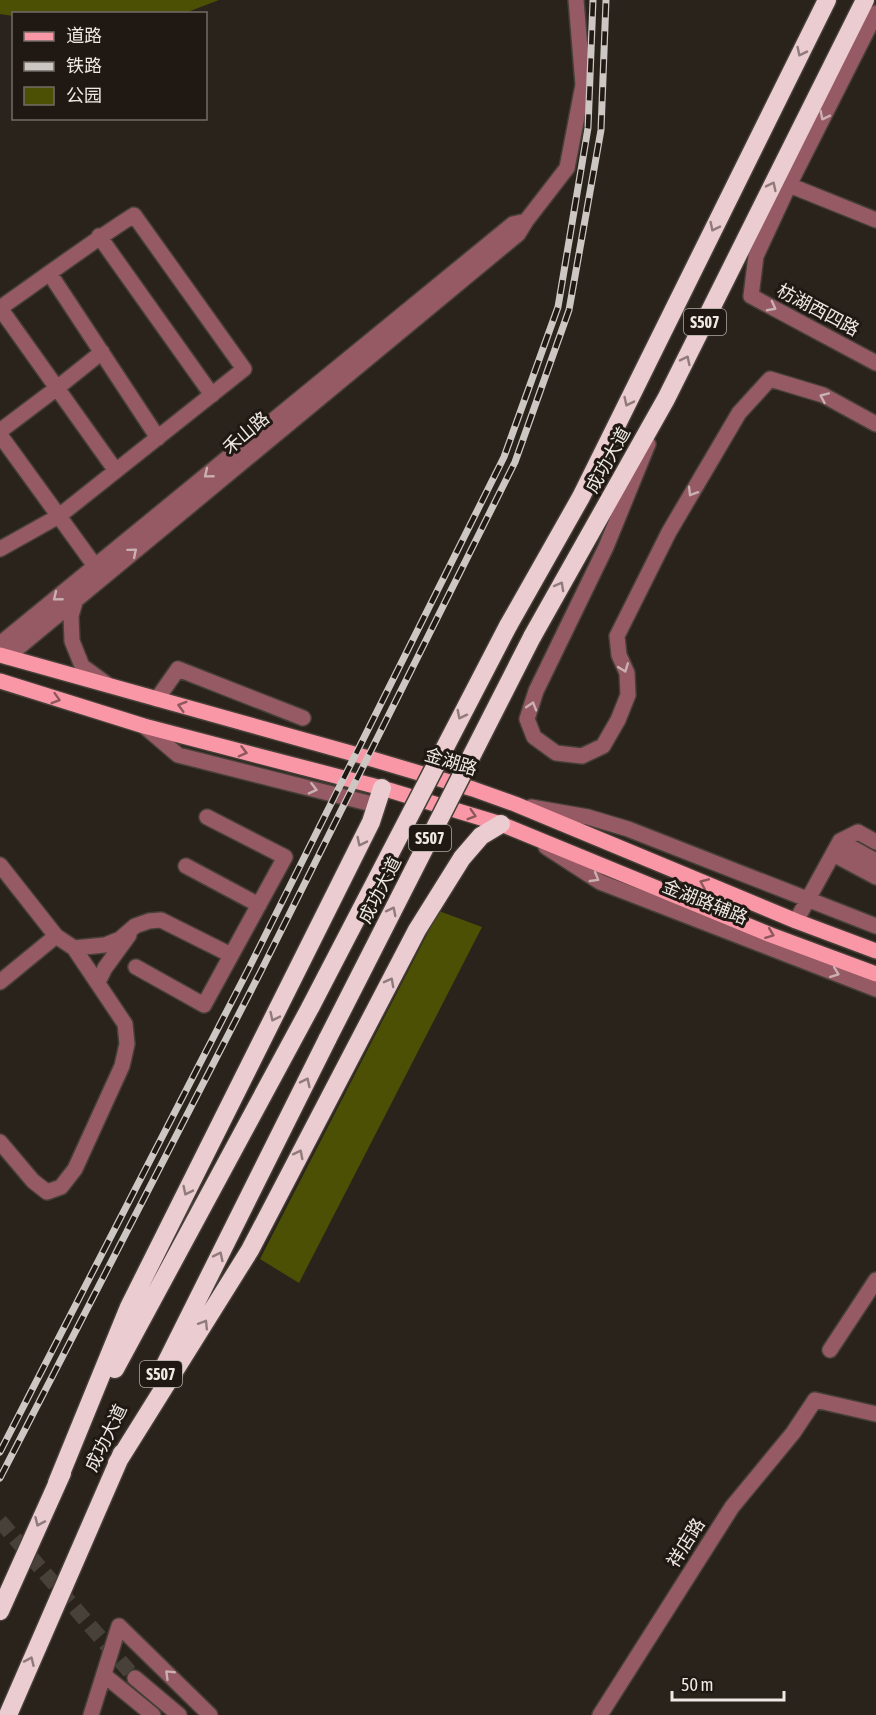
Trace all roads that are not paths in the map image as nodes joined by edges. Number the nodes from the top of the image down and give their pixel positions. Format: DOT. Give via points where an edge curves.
graph roads {
  1 [pos="576,0"];
  2 [pos="827,0"];
  3 [pos="865,0"];
  4 [pos="876,13"];
  5 [pos="789,185"];
  6 [pos="876,220"];
  7 [pos="519,226"];
  8 [pos="99,236"];
  9 [pos="50,274"];
  10 [pos="0,308"];
  11 [pos="102,352"];
  12 [pos="876,363"];
  13 [pos="57,388"];
  14 [pos="212,395"];
  15 [pos="666,399"];
  16 [pos="876,424"];
  17 [pos="0,433"];
  18 [pos="158,438"];
  19 [pos="116,471"];
  20 [pos="59,516"];
  21 [pos="1,548"];
  22 [pos="95,566"];
  23 [pos="76,599"];
  24 [pos="2,654"];
  25 [pos="0,681"];
  26 [pos="108,685"];
  27 [pos="157,699"];
  28 [pos="303,718"];
  29 [pos="379,796"];
  30 [pos="515,804"];
  31 [pos="207,817"];
  32 [pos="501,824"];
  33 [pos="528,836"];
  34 [pos="876,842"];
  35 [pos="837,848"];
  36 [pos="876,861"];
  37 [pos="0,865"];
  38 [pos="186,866"];
  39 [pos="876,877"];
  40 [pos="809,899"];
  41 [pos="259,904"];
  42 [pos="796,921"];
  43 [pos="135,926"];
  44 [pos="876,926"];
  45 [pos="56,936"];
  46 [pos="74,948"];
  47 [pos="876,951"];
  48 [pos="231,955"];
  49 [pos="136,967"];
  50 [pos="876,974"];
  51 [pos="0,982"];
  52 [pos="98,982"];
  53 [pos="876,989"];
  54 [pos="0,1142"];
  55 [pos="876,1281"];
  56 [pos="830,1350"];
  57 [pos="876,1414"];
  58 [pos="117,1463"];
  59 [pos="57,1483"];
  60 [pos="27,1549"];
  61 [pos="0,1587"];
  62 [pos="0,1611"];
  63 [pos="104,1675"];
  64 [pos="135,1678"];
  65 [pos="8,1715"];
  66 [pos="91,1715"];
  67 [pos="153,1715"];
  68 [pos="179,1715"];
  69 [pos="210,1715"];
  70 [pos="600,1715"];
  1 -- 7 [label="street" via="583,85 567,168"];
  2 -- 59 [label="highway, 成功大道 / S507, one-way, bridge" via="581,497 508,626"];
  15 -- 3 [label="highway, 成功大道 / S507, one-way"];
  4 -- 5 [label="street, one-way"];
  5 -- 6 [label="street"];
  5 -- 12 [label="street, 枋湖西四路, one-way" via="756,256 751,296"];
  7 -- 22 [label="street, 禾山路, one-way"];
  23 -- 7 [label="street, 禾山路, one-way"];
  8 -- 9 [label="street"];
  8 -- 14 [label="street"];
  8 -- 14 [label="street" via="134,215 244,369"];
  9 -- 10 [label="street"];
  9 -- 11 [label="street"];
  10 -- 13 [label="street"];
  11 -- 13 [label="street"];
  11 -- 18 [label="street"];
  13 -- 17 [label="street"];
  13 -- 19 [label="street"];
  14 -- 18 [label="street"];
  16 -- 15 [label="street, one-way" via="823,395 770,379 739,413 669,532 617,636 619,656 627,673 628,695 618,720 603,746 582,756 556,753 534,737 528,719 533,700 606,547"];
  58 -- 15 [label="highway, 成功大道 / S507, one-way, bridge" via="327,1038 532,637"];
  17 -- 20 [label="street"];
  18 -- 19 [label="street"];
  19 -- 20 [label="street"];
  20 -- 21 [label="street"];
  20 -- 22 [label="street"];
  22 -- 24 [label="street, 禾山路, one-way"];
  23 -- 24 [label="street, 禾山路"];
  23 -- 26 [label="street" via="71,616 72,641 82,666"];
  24 -- 26 [label="main road, 金湖路"];
  25 -- 29 [label="main road, one-way"];
  26 -- 27 [label="main road, 金湖路"];
  27 -- 28 [label="street" via="178,669"];
  30 -- 27 [label="main road, 金湖路, one-way"];
  29 -- 32 [label="main road, one-way"];
  29 -- 59 [label="highway, one-way" via="371,822 129,1307"];
  30 -- 40 [label="street" via="588,817 628,829"];
  42 -- 30 [label="main road, 金湖路, one-way"];
  31 -- 41 [label="street" via="285,857"];
  32 -- 33 [label="main road"];
  58 -- 32 [label="highway, one-way" via="250,1250 417,930 462,858 481,836"];
  33 -- 50 [label="main road, one-way"];
  33 -- 53 [label="street, 金湖路辅路, one-way" via="600,882"];
  34 -- 35 [label="street" via="858,832"];
  35 -- 36 [label="street"];
  35 -- 39 [label="street"];
  35 -- 40 [label="street"];
  37 -- 45 [label="street"];
  38 -- 41 [label="street"];
  40 -- 42 [label="street"];
  40 -- 44 [label="street"];
  41 -- 48 [label="street"];
  42 -- 47 [label="main road, 金湖路"];
  43 -- 46 [label="street" via="105,945"];
  43 -- 48 [label="street" via="161,920"];
  43 -- 52 [label="street"];
  45 -- 46 [label="street"];
  45 -- 51 [label="street"];
  46 -- 52 [label="street"];
  48 -- 49 [label="street" via="204,1005"];
  52 -- 54 [label="street" via="125,1024 127,1044 122,1066 75,1169 61,1187 47,1192"];
  55 -- 56 [label="street"];
  57 -- 70 [label="street, 祥店路" via="815,1400 732,1507"];
  65 -- 58 [label="highway, 成功大道 / S507, one-way"];
  59 -- 60 [label="highway, 成功大道 / S507, one-way"];
  60 -- 61 [label="highway"];
  60 -- 62 [label="highway, 成功大道 / S507"];
  63 -- 66 [label="street"];
  63 -- 67 [label="street"];
  69 -- 63 [label="street, one-way" via="119,1626"];
  64 -- 68 [label="street"];
}
